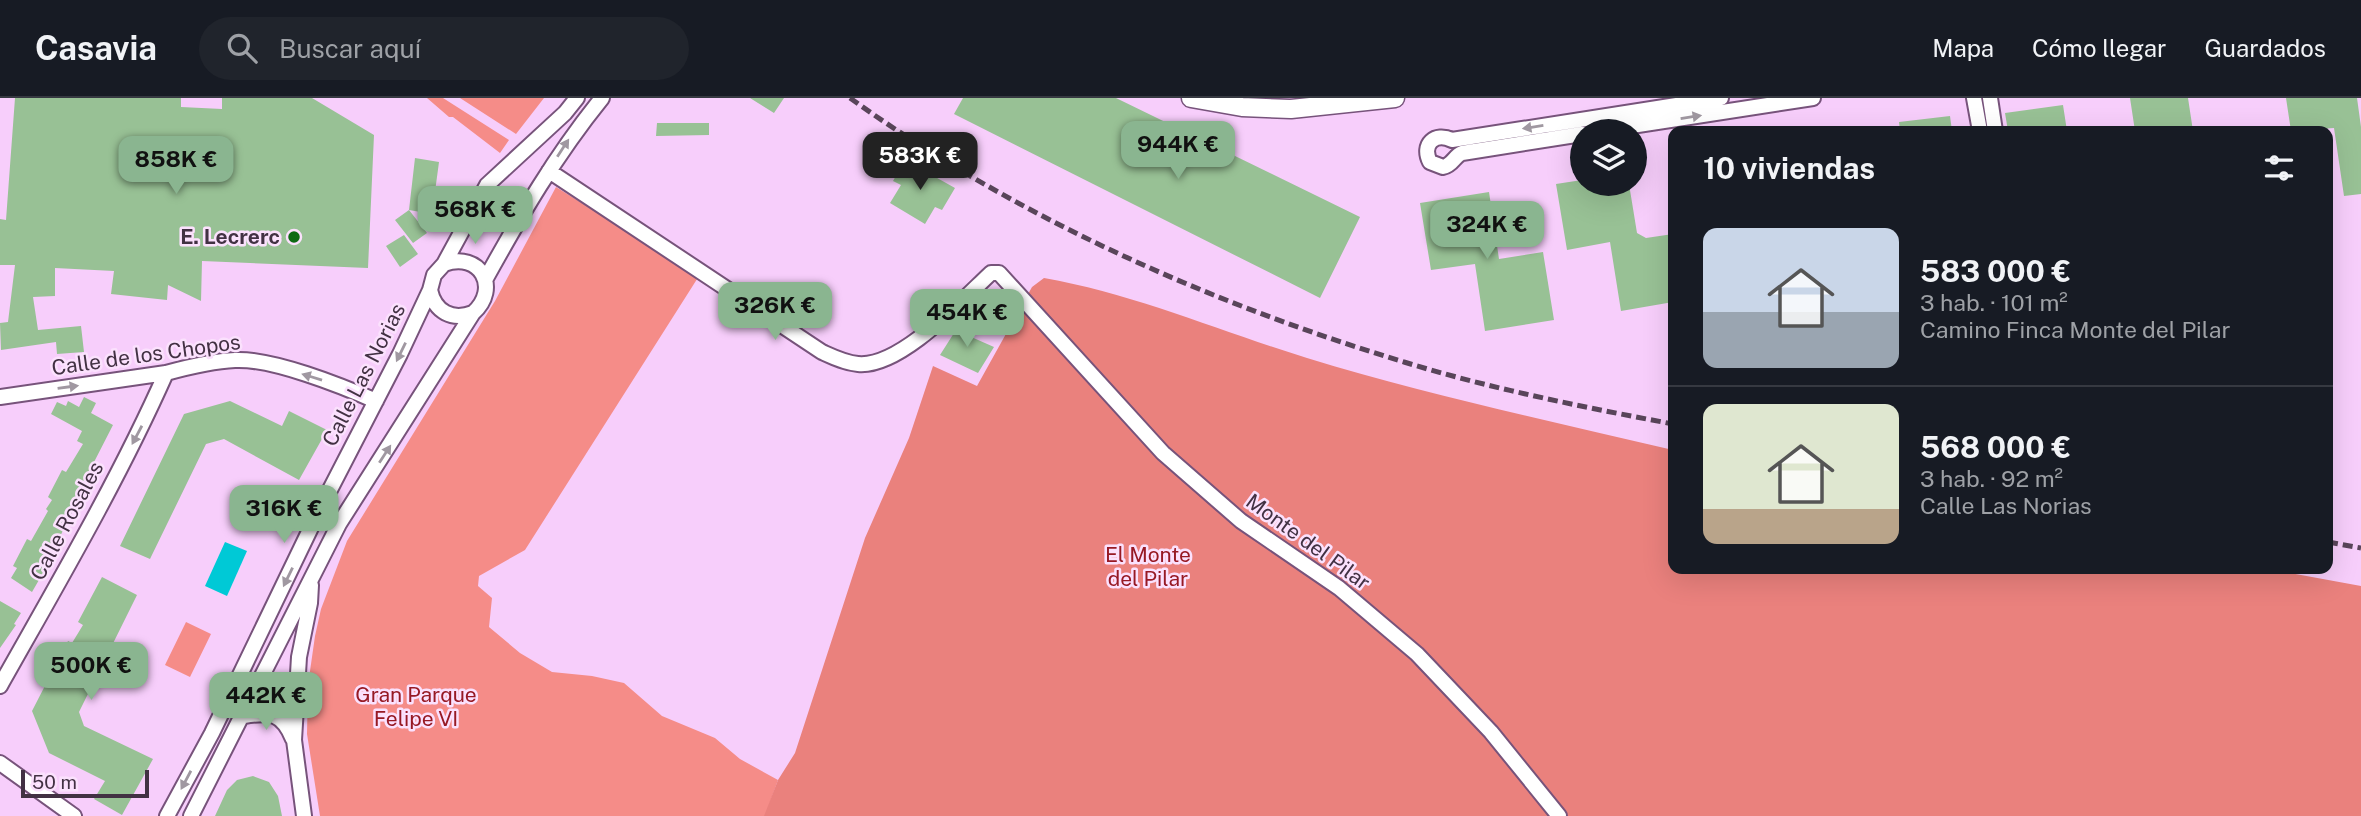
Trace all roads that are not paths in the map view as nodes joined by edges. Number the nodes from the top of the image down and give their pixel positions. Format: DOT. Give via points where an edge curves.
graph roads {
  1 [pos="577,98"];
  2 [pos="602,98"];
  3 [pos="1192,98"];
  4 [pos="1395,98"];
  5 [pos="1721,98"];
  6 [pos="1813,98"];
  7 [pos="1974,98"];
  8 [pos="1990,98"];
  9 [pos="1586,119"];
  10 [pos="1570,122"];
  11 [pos="1647,124"];
  12 [pos="1979,126"];
  13 [pos="1994,126"];
  14 [pos="1570,136"];
  15 [pos="549,171"];
  16 [pos="444,264"];
  17 [pos="485,280"];
  18 [pos="430,290"];
  19 [pos="473,313"];
  20 [pos="166,373"];
  21 [pos="0,397"];
  22 [pos="376,401"];
  23 [pos="311,578"];
  24 [pos="0,686"];
  25 [pos="244,716"];
  26 [pos="293,740"];
  27 [pos="0,764"];
  28 [pos="74,816"];
  29 [pos="167,816"];
  30 [pos="191,816"];
  31 [pos="303,816"];
  32 [pos="1559,816"];
  1 -- 16 [label="street, Calle Las Norias" via="487,185"];
  15 -- 2 [label="street, one-way"];
  3 -- 4 [label="street" via="1291,109"];
  5 -- 9 [label="street, one-way"];
  11 -- 6 [label="street, one-way"];
  7 -- 12 [label="street"];
  8 -- 13 [label="street"];
  10 -- 14 [label="street, one-way" via="1452,140 1437,137 1426,153 1433,165 1443,167 1462,153"];
  15 -- 17 [label="street"];
  15 -- 32 [label="street, Monte del Pilar" via="840,360 859,364 887,358 930,329 996,271 1163,453 1241,521 1339,588 1417,654 1491,732"];
  16 -- 17 [label="street" via="469,262"];
  16 -- 18 [label="street, Calle Las Norias" via="434,275"];
  17 -- 19 [label="street" via="485,299"];
  18 -- 19 [label="street, Calle Las Norias" via="445,313"];
  18 -- 22 [label="street, Calle Las Norias, one-way"];
  23 -- 19 [label="street, one-way" via="339,524"];
  21 -- 20 [label="street, Calle de los Chopos, one-way"];
  22 -- 20 [label="street, Calle de los Chopos, one-way" via="265,363 237,360"];
  20 -- 24 [label="street, Calle Rosales, one-way" via="68,567"];
  22 -- 29 [label="street, Calle Las Norias, one-way"];
  23 -- 25 [label="street"];
  23 -- 26 [label="street"];
  25 -- 26 [label="street" via="277,716 286,723"];
  25 -- 30 [label="street"];
  26 -- 31 [label="street"];
  27 -- 28 [label="street"];
}
